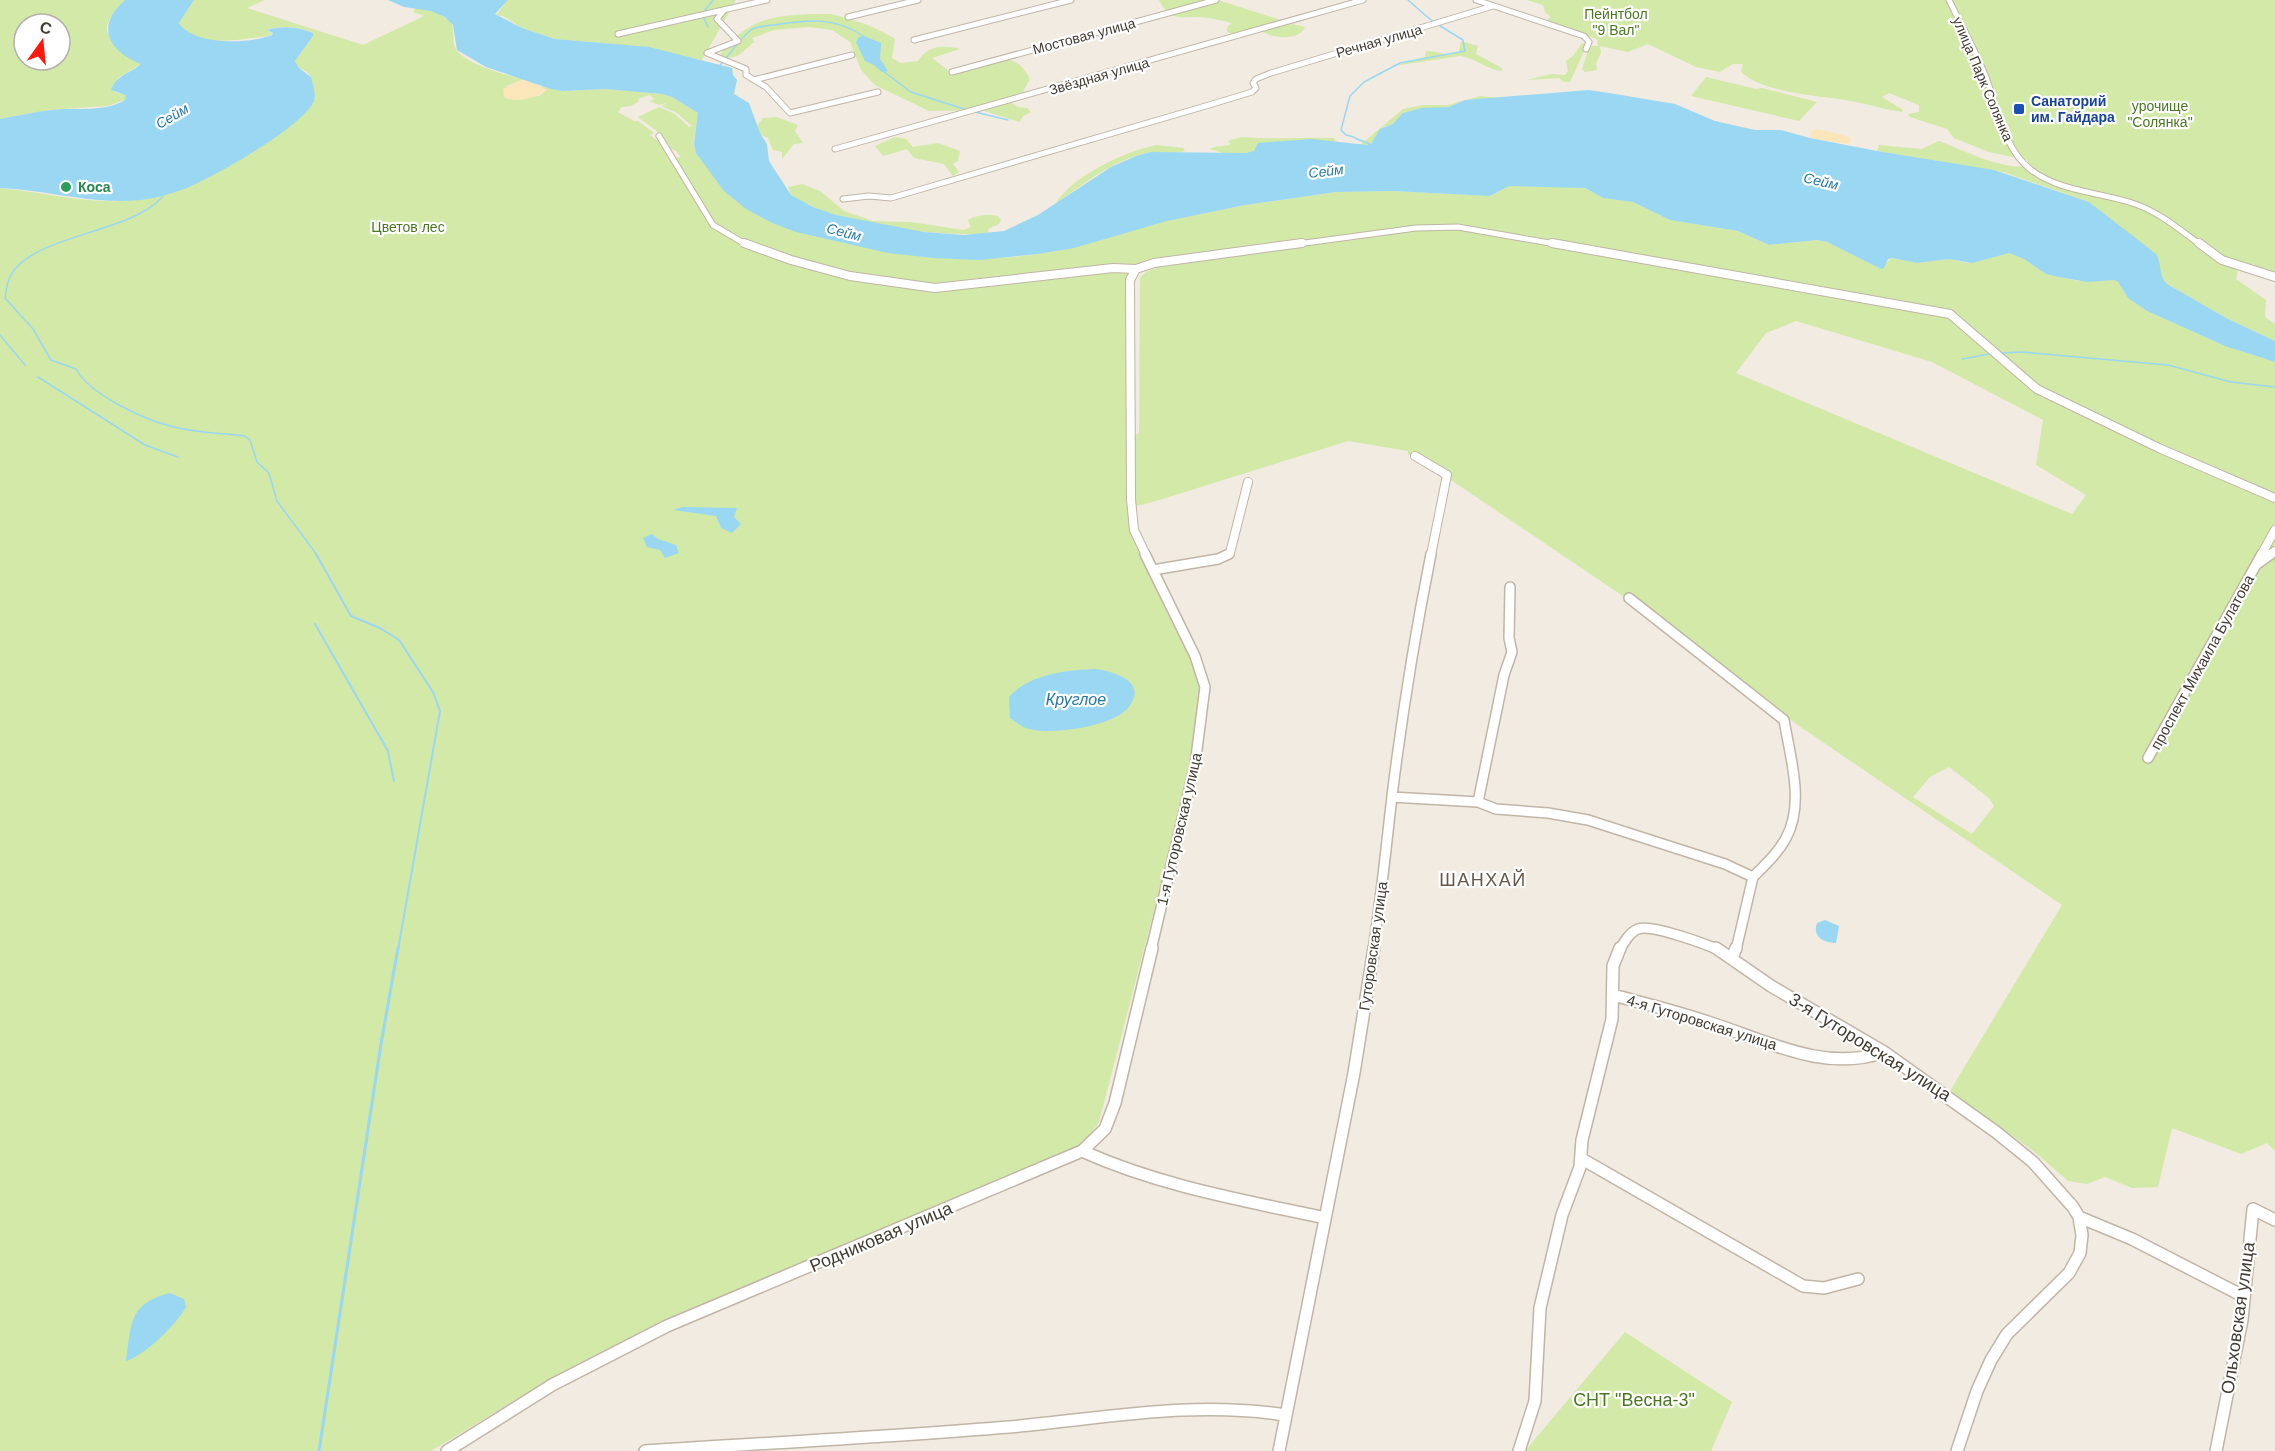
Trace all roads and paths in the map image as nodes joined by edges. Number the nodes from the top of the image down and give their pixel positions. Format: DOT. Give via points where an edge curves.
graph roads {
  1 [pos="766,0"];
  2 [pos="918,0"];
  3 [pos="1071,0"];
  4 [pos="1216,0"];
  5 [pos="1363,0"];
  6 [pos="1476,0"];
  7 [pos="1949,0"];
  8 [pos="1490,7"];
  9 [pos="725,9"];
  10 [pos="849,17"];
  11 [pos="618,34"];
  12 [pos="914,40"];
  13 [pos="1586,49"];
  14 [pos="852,55"];
  15 [pos="952,72"];
  16 [pos="754,80"];
  17 [pos="878,92"];
  18 [pos="660,136"];
  19 [pos="835,149"];
  20 [pos="843,199"];
  21 [pos="1136,269"];
  22 [pos="2275,277"];
  23 [pos="1415,456"];
  24 [pos="1248,482"];
  25 [pos="2275,498"];
  26 [pos="2275,530"];
  27 [pos="2275,551"];
  28 [pos="2255,565"];
  29 [pos="1153,570"];
  30 [pos="1510,587"];
  31 [pos="1629,598"];
  32 [pos="2148,758"];
  33 [pos="1392,797"];
  34 [pos="1478,802"];
  35 [pos="1753,877"];
  36 [pos="1732,958"];
  37 [pos="1613,995"];
  38 [pos="1884,1052"];
  39 [pos="1083,1151"];
  40 [pos="1582,1159"];
  41 [pos="2079,1217"];
  42 [pos="1325,1218"];
  43 [pos="2275,1220"];
  44 [pos="1858,1279"];
  45 [pos="2243,1296"];
  46 [pos="1285,1415"];
  47 [pos="457,1449"];
  48 [pos="645,1451"];
  49 [pos="1279,1451"];
  50 [pos="1519,1451"];
  51 [pos="1957,1451"];
  52 [pos="2216,1451"];
  1 -- 9 [label="street"];
  2 -- 10 [label="street"];
  3 -- 12 [label="street"];
  4 -- 15 [label="street, Мостовая улица"];
  5 -- 19 [label="street, Звёздная улица"];
  6 -- 8 [label="street"];
  7 -- 22 [label="street, улица Парк Солянка" via="1984,73 2007,136 2030,169 2053,182 2143,208 2222,260"];
  8 -- 13 [label="street" via="1584,36 1589,42"];
  8 -- 20 [label="street, Речная улица" via="1271,73 1256,79 1252,92 891,198"];
  9 -- 11 [label="street"];
  9 -- 16 [label="street" via="717,19 738,41 707,53 746,69 746,75"];
  14 -- 16 [label="street"];
  16 -- 17 [label="street" via="790,113"];
  18 -- 21 [label="street" via="713,225 741,243 791,260 850,276 936,288 1113,268"];
  21 -- 25 [label="street" via="1200,256 1416,228 1458,227 1932,309 1950,314 2037,389"];
  21 -- 29 [label="street, 1-я Гуторовская улица" via="1130,280 1132,506 1134,530"];
  23 -- 33 [label="street, Гуторовская улица" via="1447,475 1419,612"];
  24 -- 29 [label="street" via="1230,553 1218,559"];
  26 -- 28 [label="street, проспект Михаила Булатова"];
  27 -- 28 [label="street, проспект Михаила Булатова"];
  28 -- 32 [label="street, проспект Михаила Булатова"];
  29 -- 39 [label="street, 1-я Гуторовская улица" via="1195,656 1205,687 1205,701 1196,765 1115,1103 1105,1129"];
  30 -- 34 [label="street" via="1511,659 1504,675"];
  31 -- 35 [label="street" via="1784,720 1795,794 1794,814 1788,836"];
  33 -- 34 [label="street"];
  33 -- 42 [label="street, Гуторовская улица" via="1382,894 1354,1073"];
  34 -- 35 [label="street" via="1488,807 1566,816 1611,826"];
  35 -- 36 [label="street"];
  36 -- 37 [label="street, 3-я Гуторовская улица" via="1718,949 1667,932 1636,929 1616,957"];
  36 -- 38 [label="street, 3-я Гуторовская улица" via="1771,986"];
  37 -- 38 [label="street, 4-я Гуторовская улица" via="1806,1054 1856,1060"];
  37 -- 40 [label="street, 4-я Гуторовская улица" via="1612,1019 1581,1140"];
  38 -- 41 [label="street, 3-я Гуторовская улица" via="1954,1100 2032,1162"];
  39 -- 42 [label="street" via="1141,1175"];
  39 -- 47 [label="street, Родниковая улица" via="667,1326 552,1385"];
  40 -- 44 [label="street" via="1803,1286 1826,1289"];
  40 -- 50 [label="street, 4-я Гуторовская улица" via="1562,1215 1540,1308 1535,1401"];
  41 -- 45 [label="street" via="2132,1239"];
  41 -- 51 [label="street" via="2080,1253 2069,1273 2007,1334 1977,1391"];
  42 -- 46 [label="street, Гуторовская улица"];
  43 -- 45 [label="street, Ольховская улица" via="2253,1209"];
  45 -- 52 [label="street, Ольховская улица" via="2242,1320"];
  46 -- 48 [label="street" via="1206,1407 1041,1424"];
  46 -- 49 [label="street, Гуторовская улица"];
}
